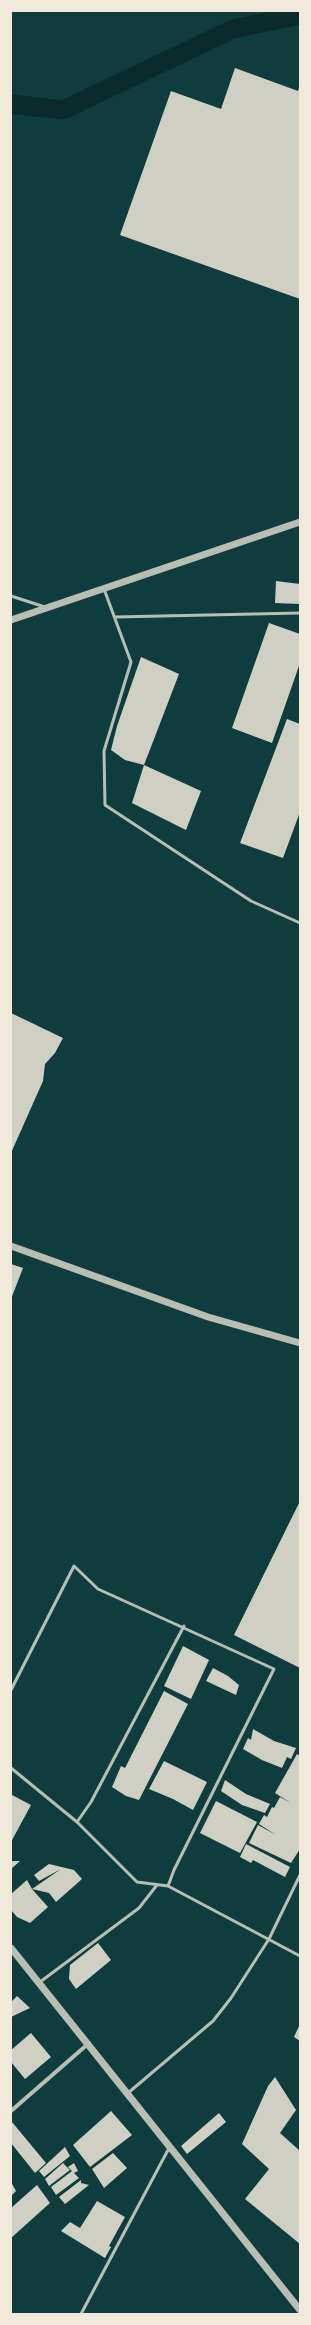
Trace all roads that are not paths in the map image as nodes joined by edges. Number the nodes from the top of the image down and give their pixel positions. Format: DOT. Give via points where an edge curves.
graph roads {
  1 [pos="300,522"];
  2 [pos="104,589"];
  3 [pos="11,596"];
  4 [pos="48,608"];
  5 [pos="300,613"];
  6 [pos="115,617"];
  7 [pos="11,620"];
  8 [pos="300,923"];
  9 [pos="11,1246"];
  10 [pos="300,1344"];
  11 [pos="184,1626"];
  12 [pos="11,1690"];
  13 [pos="11,1768"];
  14 [pos="77,1822"];
  15 [pos="300,1875"];
  16 [pos="157,1885"];
  17 [pos="168,1886"];
  18 [pos="268,1939"];
  19 [pos="11,1948"];
  20 [pos="300,1956"];
  21 [pos="40,1982"];
  22 [pos="88,2043"];
  23 [pos="128,2093"];
  24 [pos="11,2111"];
  25 [pos="170,2146"];
  26 [pos="300,2310"];
  27 [pos="81,2314"];
  1 -- 2 [label="street"];
  2 -- 4 [label="street"];
  2 -- 6 [label="lane"];
  3 -- 4 [label="lane"];
  4 -- 7 [label="street"];
  5 -- 6 [label="lane"];
  6 -- 8 [label="lane" via="131,662 104,750 106,805 251,901"];
  9 -- 10 [label="street" via="208,1317"];
  11 -- 12 [label="lane" via="98,1589 74,1566"];
  11 -- 14 [label="lane" via="91,1802"];
  11 -- 17 [label="lane" via="274,1669 177,1863"];
  13 -- 14 [label="lane"];
  14 -- 16 [label="lane" via="137,1882"];
  15 -- 18 [label="lane"];
  16 -- 17 [label="lane"];
  16 -- 21 [label="lane" via="139,1908"];
  17 -- 18 [label="lane"];
  18 -- 20 [label="lane"];
  18 -- 23 [label="lane" via="231,1998 213,2021"];
  19 -- 21 [label="street"];
  21 -- 22 [label="street"];
  22 -- 23 [label="street"];
  22 -- 24 [label="street"];
  23 -- 25 [label="street"];
  25 -- 26 [label="street"];
  25 -- 27 [label="lane"];
}
